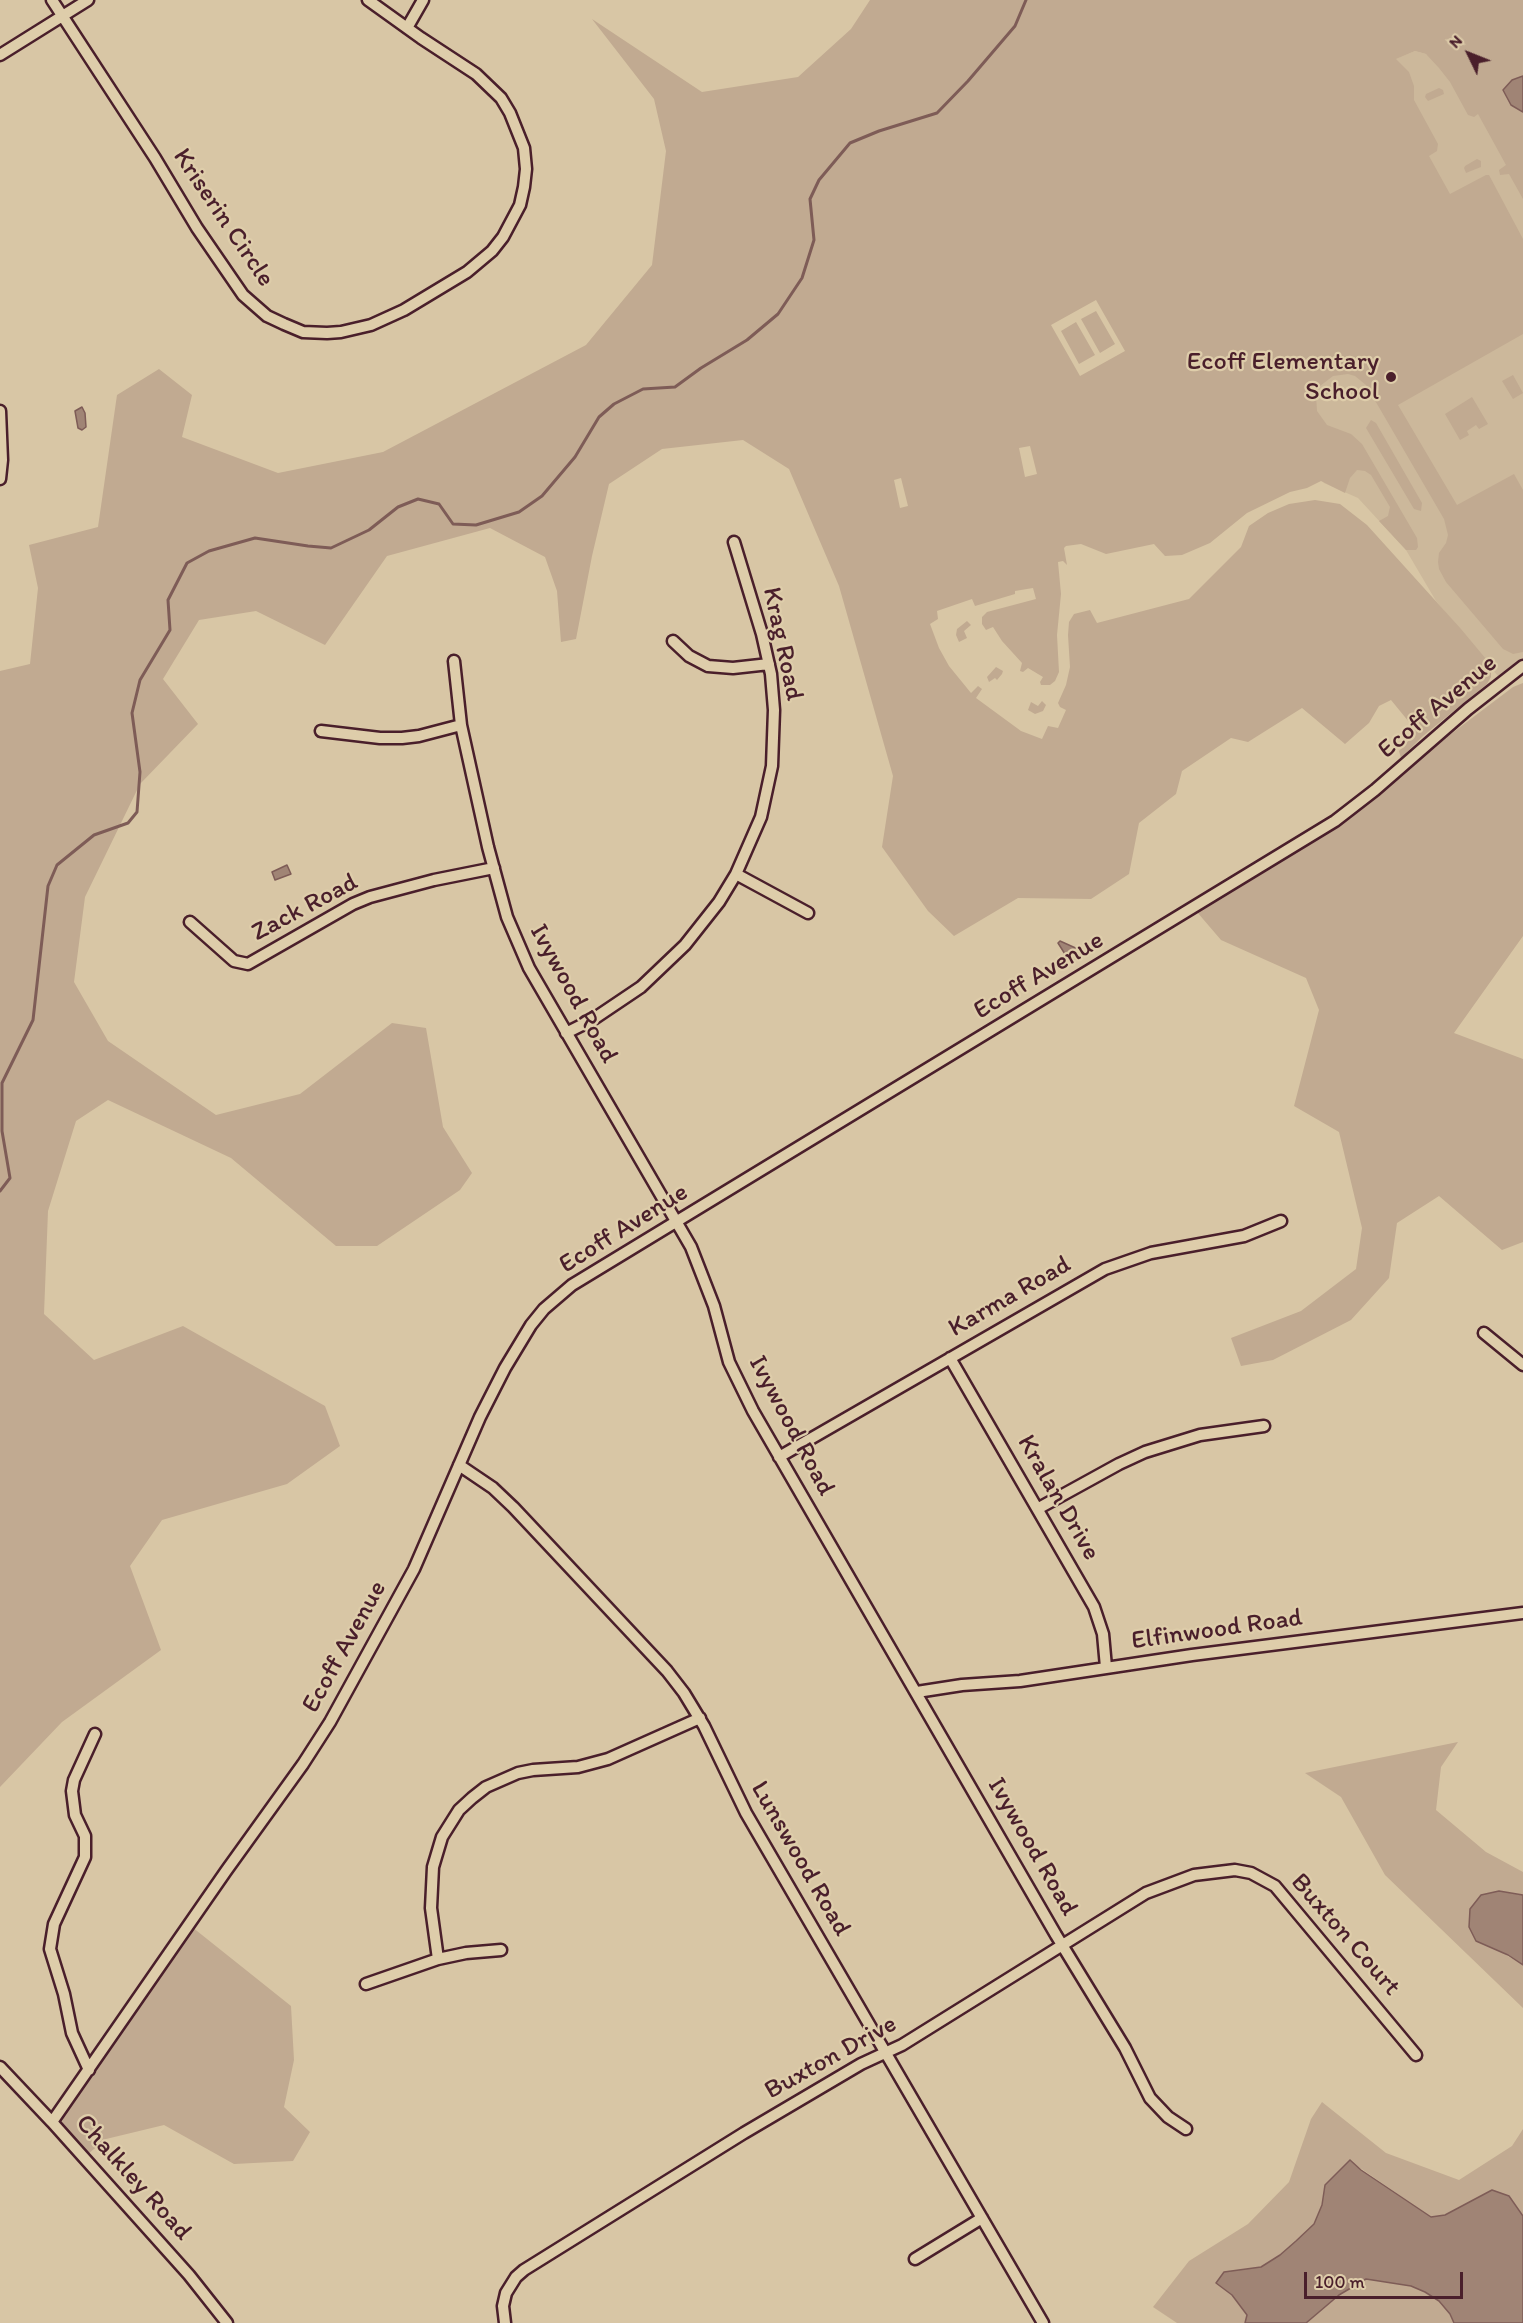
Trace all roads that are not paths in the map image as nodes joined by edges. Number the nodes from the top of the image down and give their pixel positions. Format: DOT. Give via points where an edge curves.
graph roads {
  1 [pos="52,0"];
  2 [pos="88,0"];
  3 [pos="368,0"];
  4 [pos="423,0"];
  5 [pos="62,16"];
  6 [pos="407,28"];
  7 [pos="0,55"];
  8 [pos="0,411"];
  9 [pos="0,479"];
  10 [pos="734,542"];
  11 [pos="673,641"];
  12 [pos="454,661"];
  13 [pos="769,664"];
  14 [pos="1523,666"];
  15 [pos="461,725"];
  16 [pos="321,731"];
  17 [pos="494,868"];
  18 [pos="736,874"];
  19 [pos="808,913"];
  20 [pos="190,922"];
  21 [pos="566,1033"];
  22 [pos="677,1221"];
  23 [pos="1281,1221"];
  24 [pos="1484,1333"];
  25 [pos="950,1358"];
  26 [pos="1523,1365"];
  27 [pos="1264,1426"];
  28 [pos="779,1457"];
  29 [pos="459,1465"];
  30 [pos="1039,1508"];
  31 [pos="1523,1612"];
  32 [pos="1106,1667"];
  33 [pos="917,1692"];
  34 [pos="700,1718"];
  35 [pos="95,1734"];
  36 [pos="1063,1946"];
  37 [pos="501,1950"];
  38 [pos="438,1959"];
  39 [pos="366,1983"];
  40 [pos="886,2053"];
  41 [pos="1416,2055"];
  42 [pos="0,2067"];
  43 [pos="89,2070"];
  44 [pos="52,2122"];
  45 [pos="1186,2130"];
  46 [pos="982,2218"];
  47 [pos="915,2259"];
  48 [pos="227,2323"];
  49 [pos="506,2323"];
  50 [pos="1043,2323"];
  1 -- 5 [label="street, Kriserin Circle"];
  2 -- 5 [label="street"];
  3 -- 6 [label="street, Kriserin Circle"];
  4 -- 6 [label="street"];
  5 -- 6 [label="street, Kriserin Circle" via="243,295 267,316 284,324 303,332 327,333 371,325 467,272 503,237 522,196 524,148 501,98 476,74"];
  5 -- 7 [label="street"];
  8 -- 9 [label="street"];
  10 -- 13 [label="street, Krag Road"];
  11 -- 13 [label="street" via="708,666"];
  12 -- 15 [label="street, Ivywood Road"];
  13 -- 18 [label="street, Krag Road" via="774,710 772,766 760,817"];
  14 -- 22 [label="street, Ecoff Avenue" via="1335,821"];
  15 -- 16 [label="street" via="402,738"];
  15 -- 17 [label="street, Ivywood Road"];
  17 -- 20 [label="street, Zack Road" via="369,897 248,964 234,961"];
  17 -- 21 [label="street, Ivywood Road" via="518,946"];
  18 -- 19 [label="street"];
  18 -- 21 [label="street, Krag Road" via="705,922 664,967 620,1003"];
  21 -- 22 [label="street, Ivywood Road"];
  22 -- 28 [label="street, Ivywood Road" via="704,1276 738,1384"];
  22 -- 29 [label="street, Ecoff Avenue" via="572,1285 544,1309 506,1368"];
  23 -- 25 [label="street, Karma Road" via="1244,1236 1151,1253 1105,1269"];
  24 -- 26 [label="street"];
  25 -- 28 [label="street, Karma Road"];
  25 -- 30 [label="street, Kralan Drive"];
  27 -- 30 [label="street" via="1200,1435 1145,1452"];
  28 -- 33 [label="street, Ivywood Road"];
  29 -- 34 [label="street, Lunswood Road" via="513,1507 667,1671"];
  29 -- 43 [label="street, Ecoff Avenue" via="414,1569 330,1722"];
  30 -- 32 [label="street, Kralan Drive" via="1094,1607 1103,1634"];
  31 -- 32 [label="street, Elfinwood Road"];
  32 -- 33 [label="street, Elfinwood Road" via="1020,1682"];
  33 -- 36 [label="street, Ivywood Road"];
  34 -- 38 [label="street" via="608,1759 578,1767 518,1773 472,1798 445,1831 433,1867 431,1908"];
  34 -- 40 [label="street, Lunswood Road" via="746,1813"];
  35 -- 43 [label="street" via="72,1791 75,1815 85,1836 85,1857 54,1924 50,1948 72,2033"];
  36 -- 40 [label="street, Buxton Drive"];
  36 -- 41 [label="street, Buxton Court" via="1146,1893 1167,1884 1221,1870 1251,1873 1285,1896"];
  36 -- 45 [label="street, Ivywood Road" via="1125,2048 1150,2098"];
  37 -- 38 [label="street"];
  38 -- 39 [label="street"];
  40 -- 46 [label="street, Lunswood Road"];
  40 -- 49 [label="street, Buxton Drive" via="831,2081 516,2277 503,2306"];
  42 -- 44 [label="street, Chalkley Road"];
  43 -- 44 [label="street, Ecoff Avenue"];
  44 -- 48 [label="street, Chalkley Road"];
  46 -- 47 [label="street"];
  46 -- 50 [label="street, Lunswood Road"];
}
